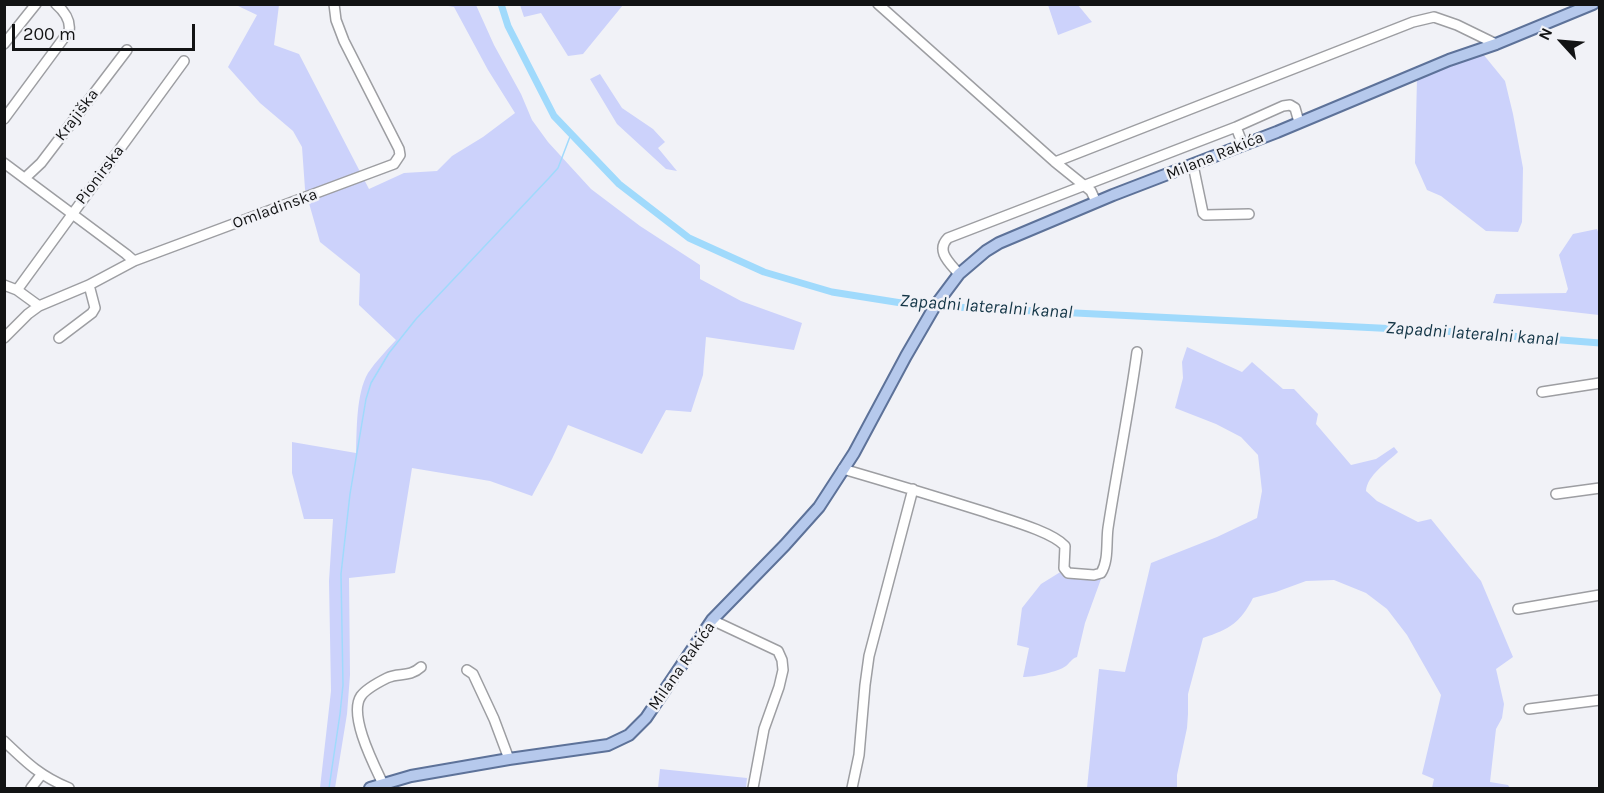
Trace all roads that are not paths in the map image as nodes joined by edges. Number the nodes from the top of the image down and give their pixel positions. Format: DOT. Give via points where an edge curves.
graph roads {
  1 [pos="36,4"];
  2 [pos="56,4"];
  3 [pos="334,4"];
  4 [pos="878,4"];
  5 [pos="1593,4"];
  6 [pos="4,44"];
  7 [pos="1496,44"];
  8 [pos="127,50"];
  9 [pos="184,61"];
  10 [pos="4,119"];
  11 [pos="1299,122"];
  12 [pos="1236,127"];
  13 [pos="1243,145"];
  14 [pos="1055,162"];
  15 [pos="4,163"];
  16 [pos="1193,165"];
  17 [pos="25,178"];
  18 [pos="1083,186"];
  19 [pos="1096,202"];
  20 [pos="71,214"];
  21 [pos="1249,214"];
  22 [pos="134,261"];
  23 [pos="959,274"];
  24 [pos="4,285"];
  25 [pos="89,285"];
  26 [pos="17,290"];
  27 [pos="39,306"];
  28 [pos="4,338"];
  29 [pos="59,339"];
  30 [pos="1137,352"];
  31 [pos="1599,383"];
  32 [pos="1542,392"];
  33 [pos="843,469"];
  34 [pos="1599,488"];
  35 [pos="913,489"];
  36 [pos="1556,494"];
  37 [pos="1599,595"];
  38 [pos="1518,609"];
  39 [pos="712,620"];
  40 [pos="421,667"];
  41 [pos="467,670"];
  42 [pos="1599,700"];
  43 [pos="1529,709"];
  44 [pos="4,741"];
  45 [pos="509,759"];
  46 [pos="41,775"];
  47 [pos="375,787"];
  48 [pos="31,789"];
  49 [pos="69,789"];
  50 [pos="753,789"];
  51 [pos="852,789"];
  1 -- 6 [label="street"];
  2 -- 10 [label="street" via="68,18 69,31"];
  3 -- 22 [label="street, Omladinska" via="344,41 399,149 397,161"];
  4 -- 14 [label="street"];
  5 -- 7 [label="main road, Milana Rakića"];
  7 -- 11 [label="main road, Milana Rakića"];
  7 -- 14 [label="street" via="1434,17 1413,22"];
  8 -- 17 [label="street, Krajiška" via="41,163"];
  9 -- 20 [label="street, Pionirska"];
  11 -- 12 [label="street" via="1295,108 1290,105"];
  11 -- 13 [label="main road, Milana Rakića"];
  12 -- 13 [label="street"];
  12 -- 18 [label="street"];
  13 -- 16 [label="main road, Milana Rakića"];
  14 -- 18 [label="street"];
  15 -- 17 [label="street"];
  16 -- 19 [label="main road, Milana Rakića"];
  16 -- 21 [label="street" via="1205,215"];
  17 -- 20 [label="street"];
  18 -- 19 [label="street" via="1091,191"];
  18 -- 23 [label="street" via="948,238 942,252"];
  19 -- 23 [label="main road, Milana Rakića" via="999,243"];
  20 -- 22 [label="street"];
  20 -- 26 [label="street, Pionirska"];
  22 -- 25 [label="street, Omladinska"];
  23 -- 33 [label="main road, Milana Rakića" via="926,321"];
  24 -- 26 [label="street"];
  25 -- 27 [label="street, Omladinska"];
  25 -- 29 [label="street" via="95,308"];
  26 -- 27 [label="street"];
  27 -- 28 [label="street, Omladinska"];
  30 -- 35 [label="street" via="1101,573 1068,573 1064,568 1065,546 1060,540"];
  31 -- 32 [label="street"];
  33 -- 35 [label="street"];
  33 -- 39 [label="main road, Milana Rakića" via="819,507"];
  34 -- 36 [label="street"];
  35 -- 51 [label="street" via="869,656"];
  37 -- 38 [label="street"];
  39 -- 45 [label="main road, Milana Rakića" via="646,718 629,735 608,745"];
  39 -- 50 [label="street" via="778,651 782,660 783,670 764,729"];
  40 -- 47 [label="street" via="412,674 387,678 359,698 357,709"];
  41 -- 45 [label="street" via="473,674"];
  42 -- 43 [label="street"];
  44 -- 46 [label="street"];
  45 -- 47 [label="main road, Milana Rakića" via="411,776"];
  46 -- 48 [label="street"];
  46 -- 49 [label="street"];
}
